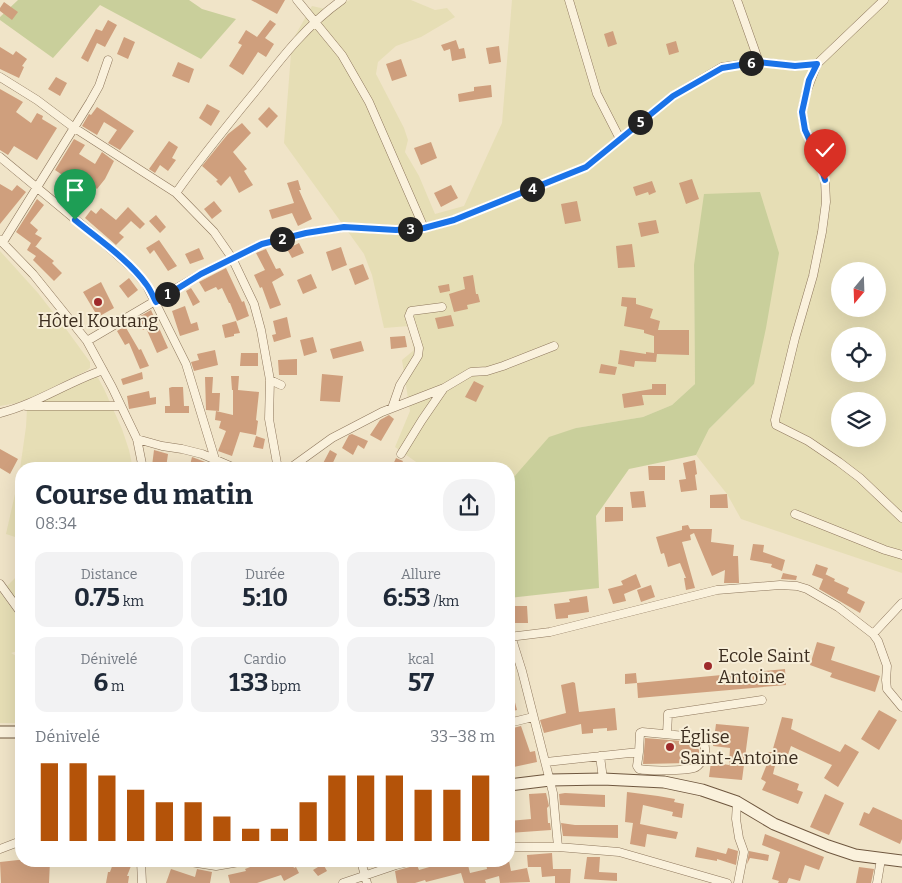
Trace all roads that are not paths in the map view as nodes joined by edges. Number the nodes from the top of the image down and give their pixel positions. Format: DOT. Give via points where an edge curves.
graph roads {
  1 [pos="297,0"];
  2 [pos="342,0"];
  3 [pos="569,0"];
  4 [pos="737,0"];
  5 [pos="884,0"];
  6 [pos="315,22"];
  7 [pos="108,60"];
  8 [pos="758,62"];
  9 [pos="817,64"];
  10 [pos="0,77"];
  11 [pos="73,127"];
  12 [pos="620,139"];
  13 [pos="0,157"];
  14 [pos="38,188"];
  15 [pos="176,193"];
  16 [pos="424,228"];
  17 [pos="2,241"];
  18 [pos="232,258"];
  19 [pos="156,302"];
  20 [pos="442,307"];
  21 [pos="88,341"];
  22 [pos="554,346"];
  23 [pos="103,370"];
  24 [pos="270,380"];
  25 [pos="281,384"];
  26 [pos="444,388"];
  27 [pos="22,406"];
  28 [pos="121,406"];
  29 [pos="392,408"];
  30 [pos="0,413"];
  31 [pos="137,439"];
  32 [pos="401,454"];
  33 [pos="215,459"];
  34 [pos="142,462"];
  35 [pos="216,462"];
  36 [pos="222,462"];
  37 [pos="277,462"];
  38 [pos="299,462"];
  39 [pos="795,514"];
  40 [pos="902,518"];
  41 [pos="902,555"];
  42 [pos="0,584"];
  43 [pos="902,603"];
  44 [pos="15,605"];
  45 [pos="873,634"];
  46 [pos="515,636"];
  47 [pos="515,654"];
  48 [pos="762,700"];
  49 [pos="902,707"];
  50 [pos="534,717"];
  51 [pos="515,722"];
  52 [pos="0,732"];
  53 [pos="15,732"];
  54 [pos="667,734"];
  55 [pos="639,752"];
  56 [pos="600,756"];
  57 [pos="546,762"];
  58 [pos="665,770"];
  59 [pos="603,779"];
  60 [pos="550,780"];
  61 [pos="664,782"];
  62 [pos="515,784"];
  63 [pos="737,802"];
  64 [pos="15,843"];
  65 [pos="515,847"];
  66 [pos="558,847"];
  67 [pos="0,849"];
  68 [pos="881,859"];
  69 [pos="902,861"];
  70 [pos="141,867"];
  71 [pos="363,867"];
  72 [pos="392,867"];
  73 [pos="365,875"];
  74 [pos="142,883"];
  75 [pos="343,883"];
  76 [pos="367,883"];
  77 [pos="727,883"];
  78 [pos="738,883"];
  79 [pos="877,883"];
  1 -- 6 [label="street"];
  2 -- 6 [label="street"];
  3 -- 12 [label="street" via="597,94"];
  4 -- 8 [label="street"];
  5 -- 9 [label="street"];
  6 -- 15 [label="street" via="249,98"];
  6 -- 16 [label="street" via="342,55 370,102"];
  7 -- 11 [label="street" via="99,86"];
  8 -- 9 [label="street" via="795,66"];
  8 -- 12 [label="street" via="722,68 673,96"];
  9 -- 40 [label="street" via="809,80 802,112 805,130 825,180 826,202 813,276 775,420 776,425 808,442 860,478"];
  10 -- 11 [label="street"];
  11 -- 14 [label="street"];
  11 -- 15 [label="street"];
  12 -- 16 [label="street" via="586,167 454,220"];
  13 -- 14 [label="street"];
  14 -- 17 [label="street"];
  14 -- 19 [label="street" via="133,269"];
  15 -- 18 [label="street" via="214,232"];
  16 -- 18 [label="street" via="330,229 262,244"];
  17 -- 21 [label="street"];
  18 -- 19 [label="street"];
  18 -- 24 [label="street" via="254,304"];
  19 -- 21 [label="street"];
  19 -- 33 [label="street" via="186,364"];
  20 -- 29 [label="street" via="411,311 408,316 419,348 418,356 400,385"];
  21 -- 23 [label="street"];
  22 -- 26 [label="street" via="503,366 471,372"];
  23 -- 27 [label="street"];
  23 -- 28 [label="street"];
  24 -- 25 [label="street"];
  24 -- 37 [label="street" via="269,419"];
  26 -- 29 [label="street"];
  26 -- 32 [label="street"];
  27 -- 28 [label="street"];
  27 -- 30 [label="street"];
  28 -- 31 [label="street"];
  29 -- 38 [label="street" via="332,438"];
  31 -- 33 [label="street"];
  31 -- 34 [label="street"];
  33 -- 35 [label="street"];
  33 -- 36 [label="street"];
  39 -- 41 [label="street"];
  42 -- 44 [label="street"];
  43 -- 45 [label="street"];
  45 -- 46 [label="street" via="838,606 807,589 780,585 717,590 550,632"];
  45 -- 49 [label="street" via="887,666 887,689"];
  47 -- 50 [label="street"];
  48 -- 54 [label="street" via="668,714"];
  50 -- 51 [label="street"];
  50 -- 57 [label="street"];
  52 -- 53 [label="main road"];
  54 -- 55 [label="street" via="641,732"];
  54 -- 58 [label="street" via="702,740 705,754 702,762 694,768"];
  55 -- 56 [label="street"];
  55 -- 58 [label="street" via="639,769"];
  56 -- 57 [label="street"];
  56 -- 59 [label="street"];
  57 -- 60 [label="street"];
  58 -- 61 [label="street"];
  59 -- 60 [label="main road"];
  59 -- 61 [label="main road"];
  60 -- 62 [label="main road"];
  60 -- 66 [label="street"];
  61 -- 63 [label="main road"];
  63 -- 68 [label="main road" via="790,831 855,855"];
  63 -- 78 [label="street" via="736,820 744,852"];
  64 -- 67 [label="street"];
  65 -- 66 [label="street"];
  66 -- 77 [label="street" via="619,852"];
  68 -- 69 [label="main road"];
  68 -- 79 [label="street"];
  70 -- 74 [label="street"];
  71 -- 73 [label="street"];
  72 -- 73 [label="street"];
  73 -- 75 [label="street"];
  73 -- 76 [label="street"];
}
